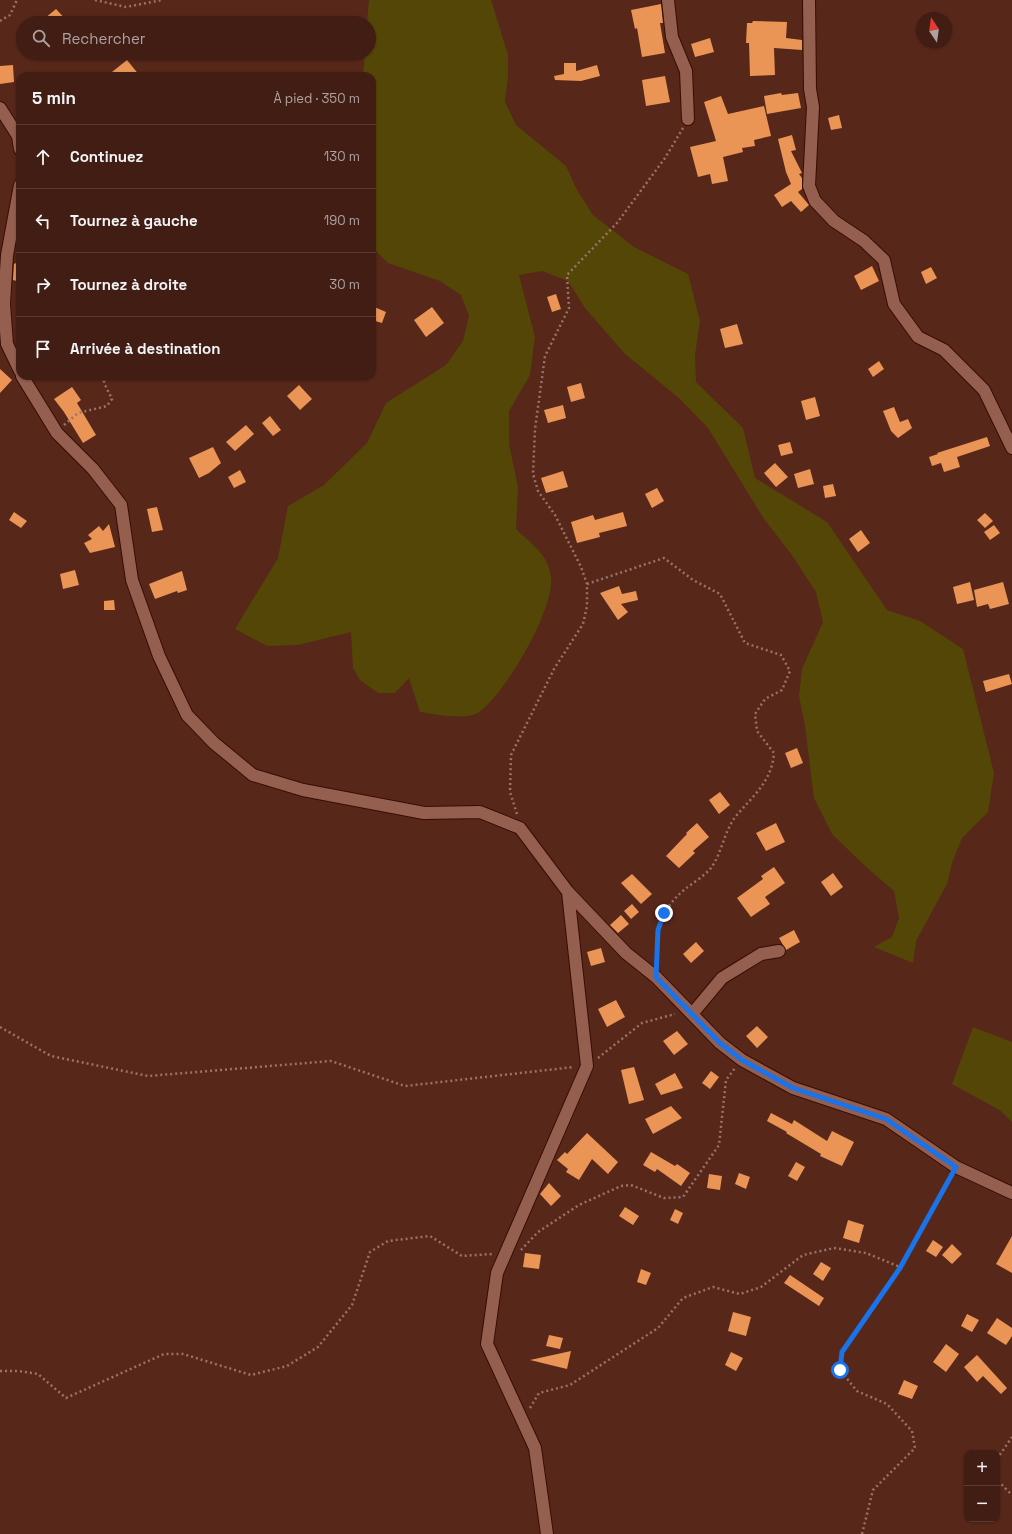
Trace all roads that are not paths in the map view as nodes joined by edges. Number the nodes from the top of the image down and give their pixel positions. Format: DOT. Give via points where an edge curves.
graph roads {
  1 [pos="668,0"];
  2 [pos="809,0"];
  3 [pos="0,108"];
  4 [pos="688,119"];
  5 [pos="16,133"];
  6 [pos="16,207"];
  7 [pos="16,363"];
  8 [pos="24,380"];
  9 [pos="1012,448"];
  10 [pos="568,892"];
  11 [pos="779,951"];
  12 [pos="692,1014"];
  13 [pos="1012,1193"];
  14 [pos="547,1534"];
  1 -- 4 [label="street" via="672,37 686,71"];
  2 -- 9 [label="street" via="810,89 813,107 809,186 815,201 834,221 864,241 884,260 894,304 918,338 944,350 984,390"];
  3 -- 5 [label="street"];
  6 -- 7 [label="street" via="7,255 4,304 7,344"];
  8 -- 10 [label="street" via="57,433 94,469 121,505 132,580 159,656 187,715 214,743 253,775 303,790 424,813 480,812 520,828"];
  10 -- 12 [label="street" via="626,954 656,977"];
  10 -- 14 [label="street" via="587,1066 497,1273 487,1344 535,1448"];
  11 -- 12 [label="street" via="761,954 722,978"];
  12 -- 13 [label="street" via="720,1043 742,1060 793,1088 886,1119 956,1167"];
}
